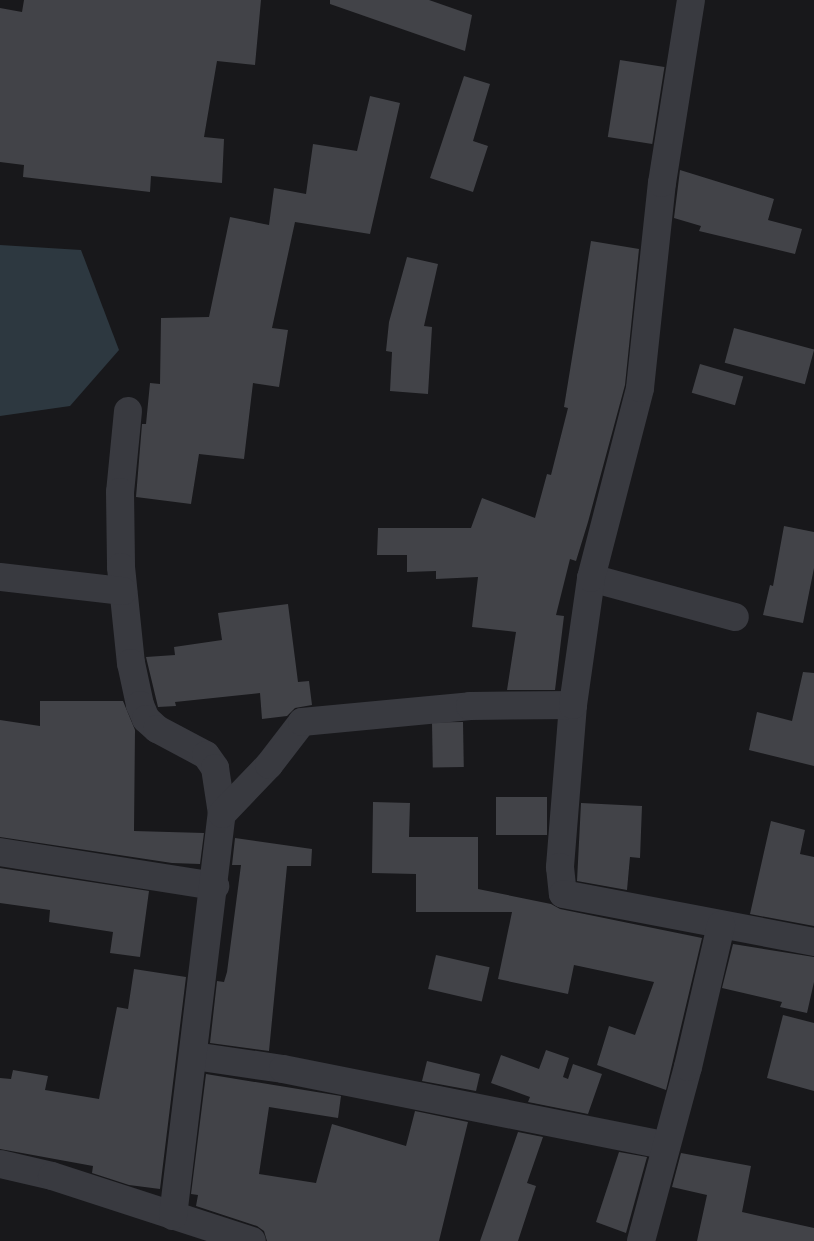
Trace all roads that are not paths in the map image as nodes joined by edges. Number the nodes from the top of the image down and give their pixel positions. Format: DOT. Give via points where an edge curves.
graph roads {
  1 [pos="691,0"];
  2 [pos="128,411"];
  3 [pos="0,577"];
  4 [pos="591,578"];
  5 [pos="123,591"];
  6 [pos="734,617"];
  7 [pos="573,705"];
  8 [pos="222,814"];
  9 [pos="0,852"];
  10 [pos="215,886"];
  11 [pos="722,925"];
  12 [pos="814,942"];
  13 [pos="194,1056"];
  14 [pos="665,1146"];
  15 [pos="0,1164"];
  16 [pos="173,1216"];
  17 [pos="252,1241"];
  18 [pos="642,1241"];
  1 -- 4 [label="street" via="662,183 640,388"];
  2 -- 5 [label="street" via="120,492"];
  3 -- 5 [label="street"];
  4 -- 6 [label="street"];
  4 -- 7 [label="street"];
  5 -- 8 [label="street" via="131,663 146,719 157,729 206,755 214,768"];
  7 -- 8 [label="street" via="470,706 302,722 269,765"];
  7 -- 11 [label="street" via="560,867 563,894"];
  8 -- 10 [label="street"];
  9 -- 10 [label="street"];
  10 -- 13 [label="street"];
  11 -- 12 [label="street"];
  11 -- 14 [label="street"];
  13 -- 14 [label="street" via="283,1069"];
  13 -- 16 [label="street"];
  14 -- 18 [label="street"];
  15 -- 16 [label="street" via="52,1176"];
  16 -- 17 [label="street"];
}
